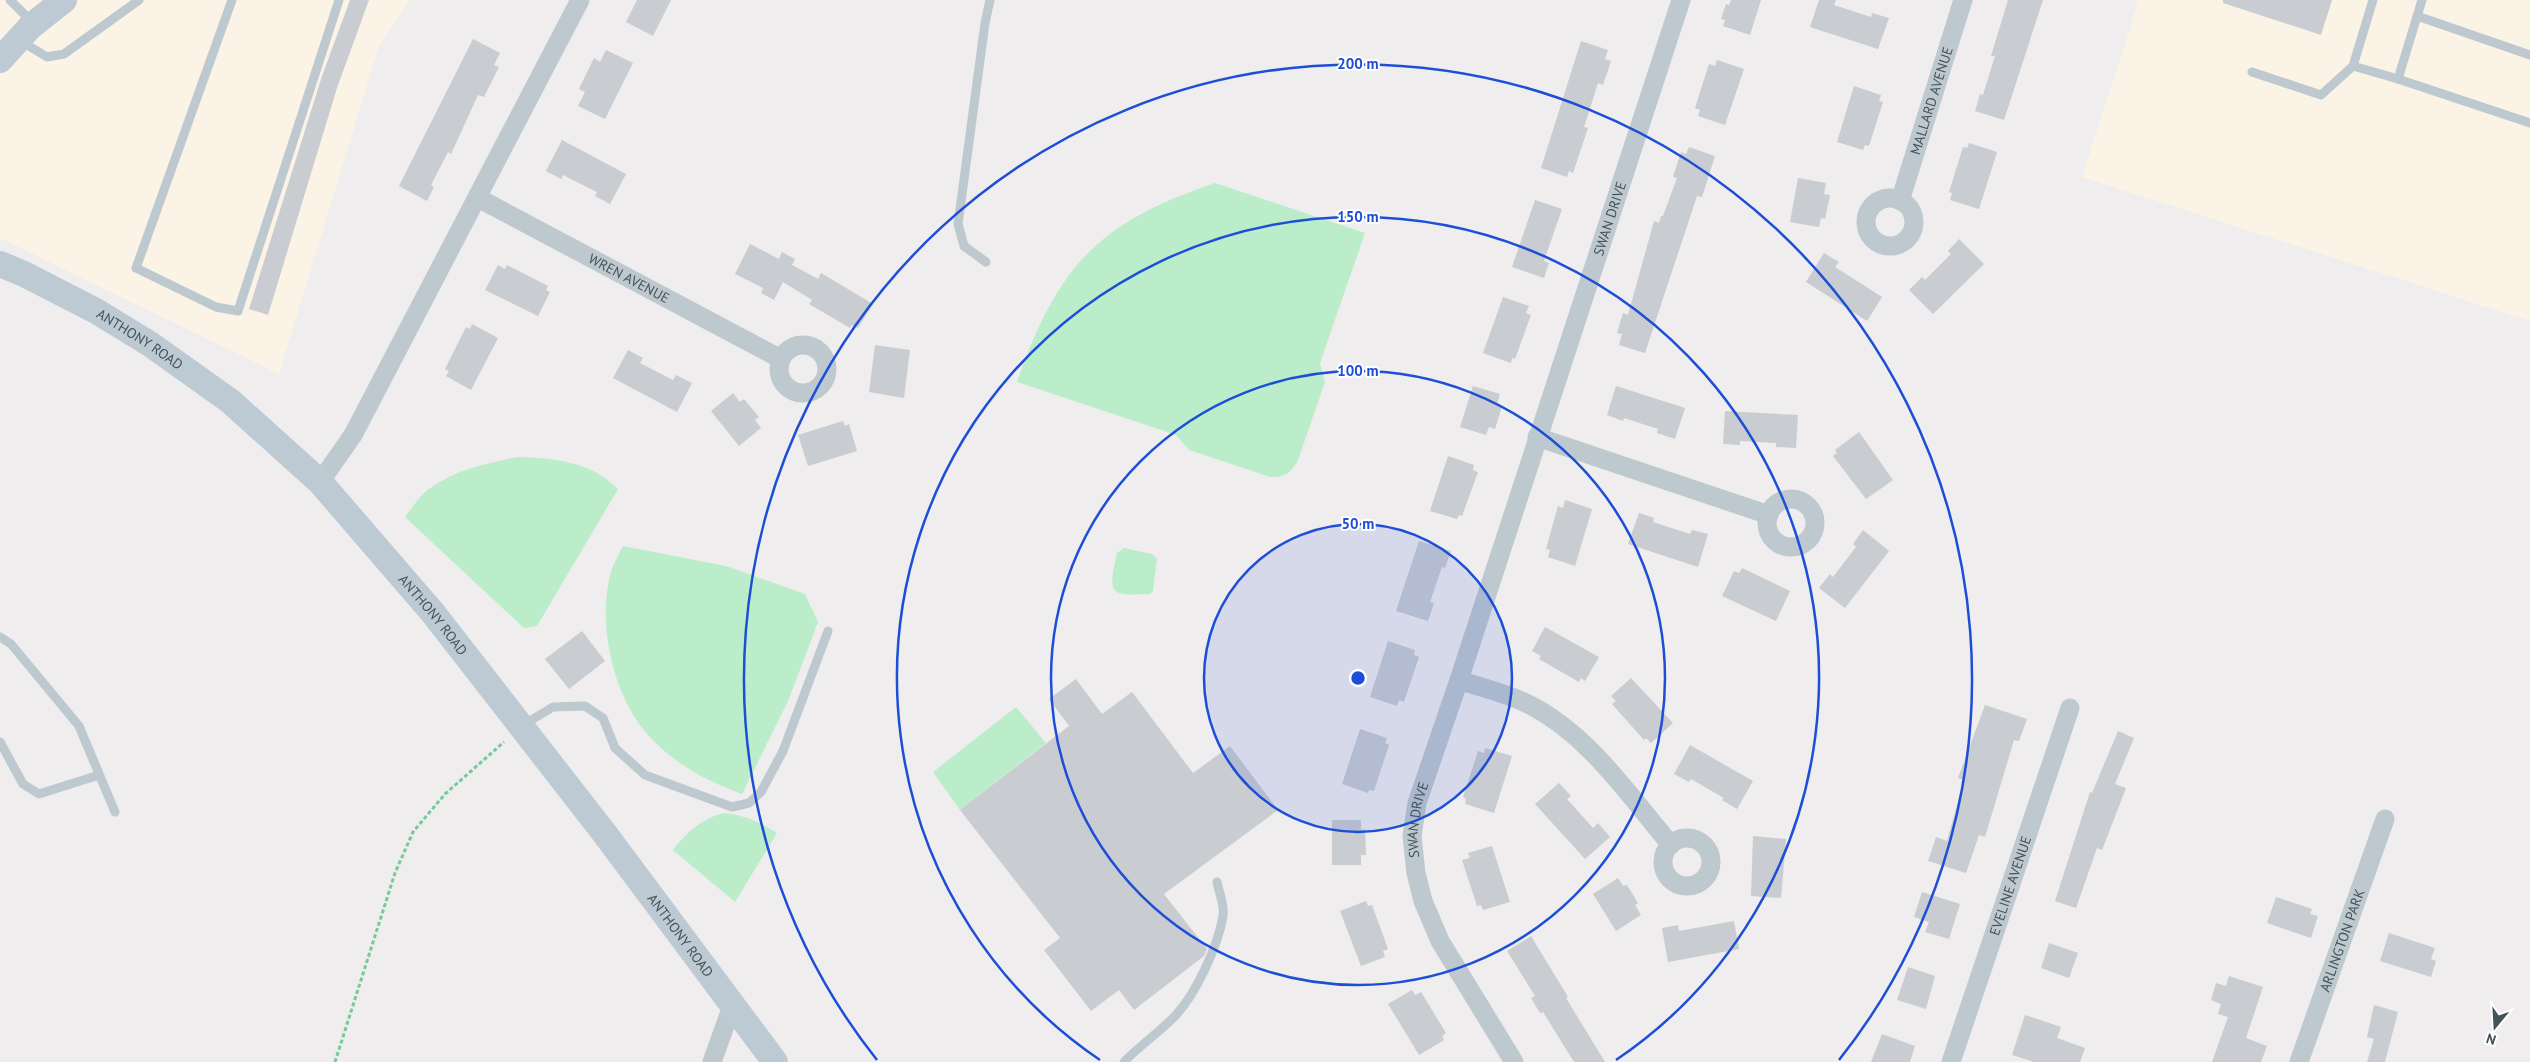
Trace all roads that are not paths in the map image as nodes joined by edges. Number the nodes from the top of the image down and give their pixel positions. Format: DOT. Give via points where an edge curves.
graph roads {
  1 [pos="10,0"];
  2 [pos="64,0"];
  3 [pos="139,0"];
  4 [pos="232,0"];
  5 [pos="339,0"];
  6 [pos="580,0"];
  7 [pos="990,0"];
  8 [pos="1681,0"];
  9 [pos="1963,0"];
  10 [pos="2373,0"];
  11 [pos="2422,0"];
  12 [pos="2417,16"];
  13 [pos="26,32"];
  14 [pos="2530,55"];
  15 [pos="0,60"];
  16 [pos="2353,66"];
  17 [pos="2252,72"];
  18 [pos="2398,79"];
  19 [pos="2530,123"];
  20 [pos="478,198"];
  21 [pos="1900,201"];
  22 [pos="986,262"];
  23 [pos="0,264"];
  24 [pos="782,359"];
  25 [pos="1537,437"];
  26 [pos="320,482"];
  27 [pos="1769,515"];
  28 [pos="828,632"];
  29 [pos="0,637"];
  30 [pos="1459,680"];
  31 [pos="2070,708"];
  32 [pos="522,726"];
  33 [pos="0,742"];
  34 [pos="99,775"];
  35 [pos="115,812"];
  36 [pos="2385,819"];
  37 [pos="1671,845"];
  38 [pos="1217,882"];
  39 [pos="732,1006"];
  40 [pos="712,1062"];
  41 [pos="775,1062"];
  42 [pos="1124,1062"];
  43 [pos="1514,1062"];
  44 [pos="1951,1062"];
  45 [pos="2299,1062"];
  1 -- 13 [label="lane"];
  2 -- 13 [label="street"];
  3 -- 13 [label="lane" via="64,54 47,57"];
  4 -- 5 [label="lane" via="136,268 216,307 238,310"];
  6 -- 20 [label="street"];
  7 -- 22 [label="lane" via="958,224 964,246"];
  8 -- 25 [label="street, SWAN DRIVE"];
  9 -- 21 [label="street, MALLARD AVENUE"];
  10 -- 16 [label="lane"];
  11 -- 12 [label="lane"];
  12 -- 14 [label="lane"];
  12 -- 18 [label="lane"];
  13 -- 15 [label="street"];
  16 -- 17 [label="lane" via="2321,95"];
  16 -- 18 [label="lane"];
  18 -- 19 [label="lane"];
  20 -- 24 [label="street, WREN AVENUE"];
  20 -- 26 [label="street" via="354,436"];
  23 -- 26 [label="street, ANTHONY ROAD" via="96,310 150,344 230,401"];
  25 -- 27 [label="street"];
  25 -- 30 [label="street, SWAN DRIVE"];
  26 -- 32 [label="street, ANTHONY ROAD" via="410,584"];
  28 -- 32 [label="lane" via="782,751 761,792 749,804 732,807 645,775 615,748 603,718 585,706 554,707"];
  29 -- 34 [label="lane" via="11,644 79,726"];
  30 -- 37 [label="street" via="1526,703 1546,713 1579,738"];
  30 -- 43 [label="street, SWAN DRIVE" via="1417,803 1412,836 1416,873 1437,934"];
  31 -- 44 [label="street, EVELINE AVENUE"];
  32 -- 39 [label="street, ANTHONY ROAD"];
  33 -- 34 [label="lane" via="23,784 39,794"];
  34 -- 35 [label="lane"];
  36 -- 45 [label="street, ARLINGTON PARK"];
  38 -- 42 [label="lane" via="1224,915 1194,990 1175,1016"];
  39 -- 40 [label="street"];
  39 -- 41 [label="street, ANTHONY ROAD"];
}
